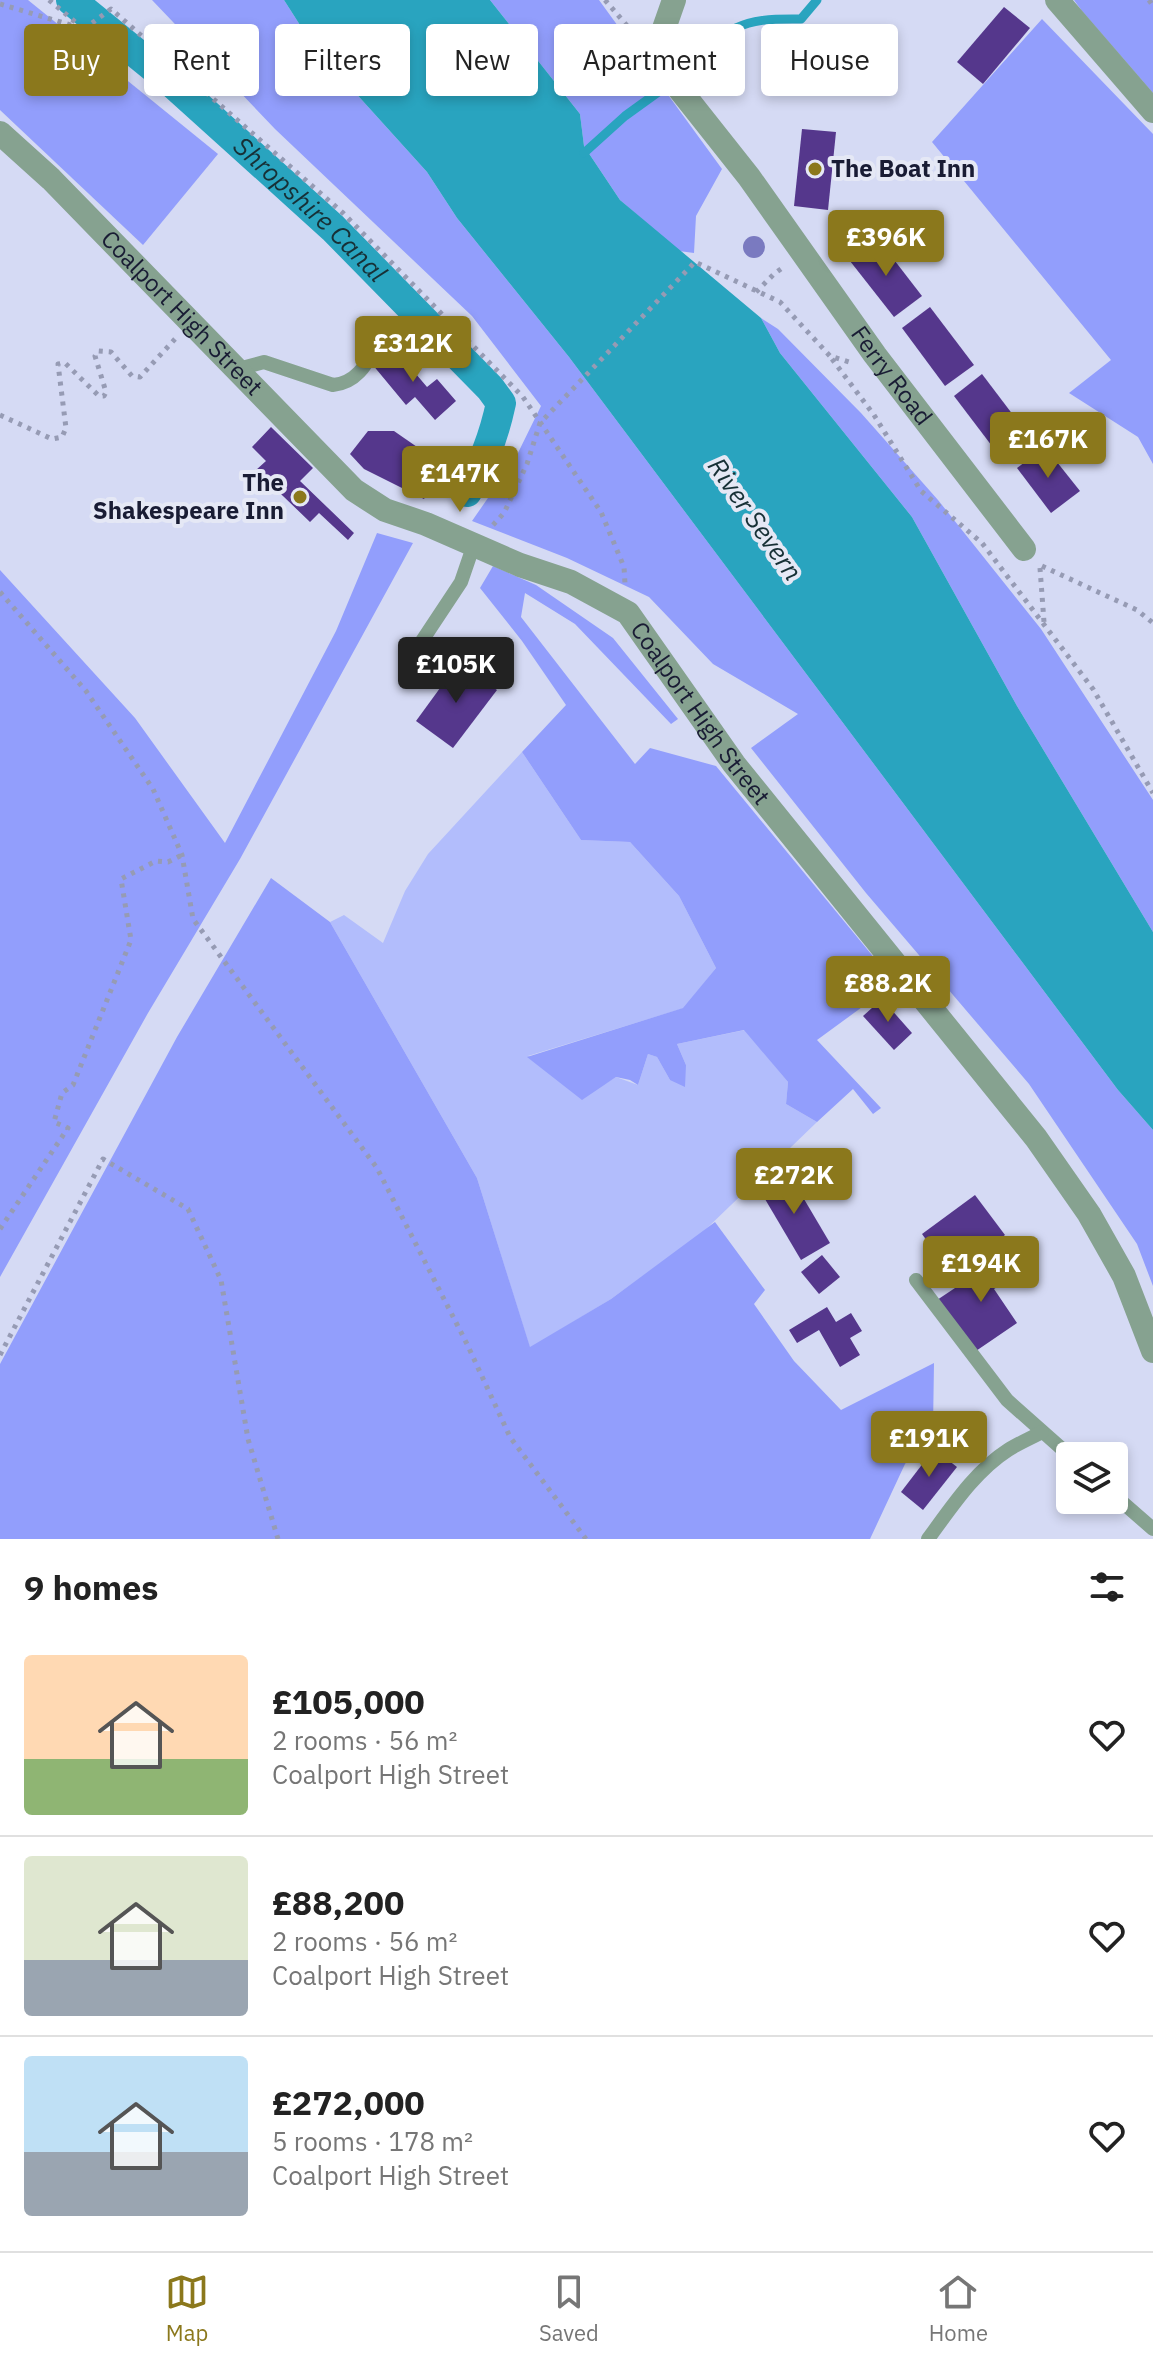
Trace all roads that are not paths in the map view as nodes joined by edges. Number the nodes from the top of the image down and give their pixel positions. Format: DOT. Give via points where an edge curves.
graph roads {
  1 [pos="674,0"];
  2 [pos="1057,0"];
  3 [pos="1153,111"];
  4 [pos="0,133"];
  5 [pos="378,344"];
  6 [pos="238,369"];
  7 [pos="473,547"];
  8 [pos="1032,557"];
  9 [pos="408,662"];
  10 [pos="916,1280"];
  11 [pos="1153,1351"];
  12 [pos="1042,1432"];
  13 [pos="1056,1444"];
  14 [pos="1128,1507"];
  15 [pos="1153,1529"];
  16 [pos="928,1539"];
  1 -- 8 [label="street, Ferry Road" via="654,57"];
  2 -- 3 [label="street"];
  4 -- 6 [label="street, Coalport High Street"];
  5 -- 6 [label="lane" via="345,384 333,385 264,362"];
  6 -- 7 [label="street, Coalport High Street" via="354,490 385,510"];
  7 -- 9 [label="lane" via="461,582"];
  7 -- 11 [label="street, Coalport High Street" via="571,582 628,613 734,764 1036,1138 1124,1276"];
  10 -- 12 [label="lane" via="1007,1400"];
  12 -- 13 [label="lane"];
  12 -- 16 [label="lane" via="1006,1451 984,1471"];
  14 -- 15 [label="lane"];
}
